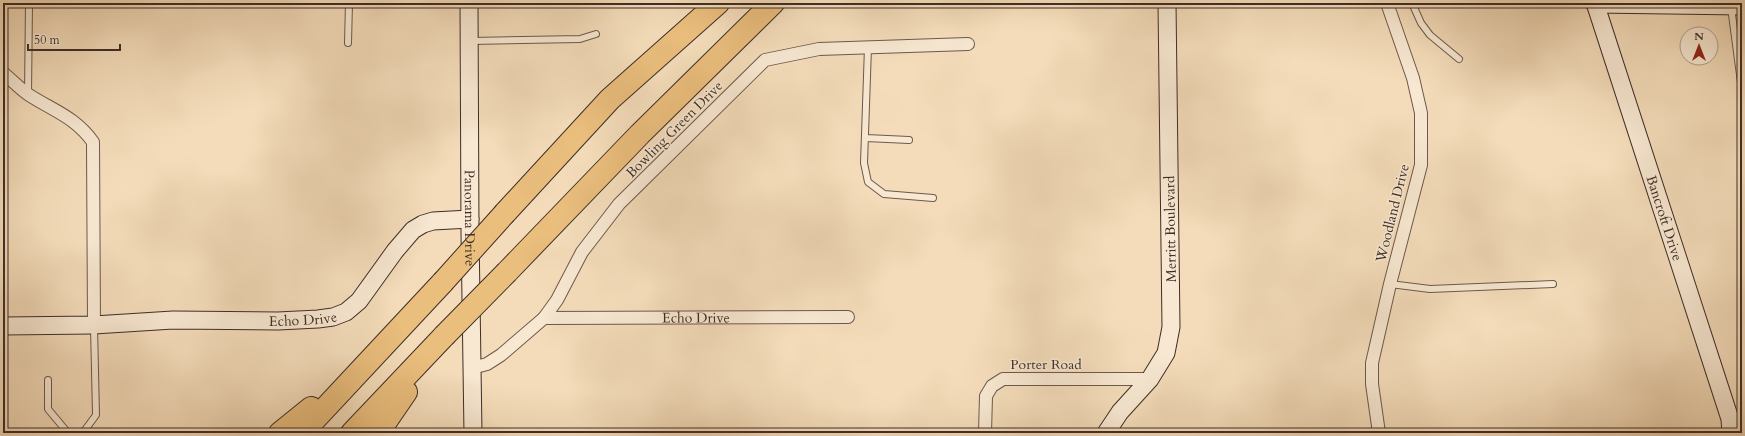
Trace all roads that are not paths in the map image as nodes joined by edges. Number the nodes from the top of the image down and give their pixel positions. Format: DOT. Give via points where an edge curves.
graph roads {
  1 [pos="29,3"];
  2 [pos="349,3"];
  3 [pos="469,3"];
  4 [pos="718,3"];
  5 [pos="773,3"];
  6 [pos="1167,3"];
  7 [pos="1387,3"];
  8 [pos="1412,3"];
  9 [pos="1595,3"];
  10 [pos="1737,6"];
  11 [pos="596,34"];
  12 [pos="469,42"];
  13 [pos="348,43"];
  14 [pos="968,44"];
  15 [pos="868,47"];
  16 [pos="1458,59"];
  17 [pos="3,73"];
  18 [pos="1742,90"];
  19 [pos="28,94"];
  20 [pos="866,138"];
  21 [pos="909,140"];
  22 [pos="933,198"];
  23 [pos="470,219"];
  24 [pos="1390,284"];
  25 [pos="1553,284"];
  26 [pos="848,317"];
  27 [pos="544,318"];
  28 [pos="94,325"];
  29 [pos="3,326"];
  30 [pos="444,336"];
  31 [pos="374,356"];
  32 [pos="472,368"];
  33 [pos="1150,379"];
  34 [pos="48,380"];
  35 [pos="68,433"];
  36 [pos="81,433"];
  37 [pos="280,433"];
  38 [pos="302,433"];
  39 [pos="352,433"];
  40 [pos="367,433"];
  41 [pos="378,433"];
  42 [pos="473,433"];
  43 [pos="985,433"];
  44 [pos="1106,433"];
  45 [pos="1379,433"];
  46 [pos="1731,433"];
  1 -- 19 [label="lane"];
  2 -- 13 [label="lane"];
  3 -- 12 [label="street, Panorama Drive"];
  4 -- 31 [label="highway, bridge" via="610,98"];
  5 -- 30 [label="highway, bridge" via="640,134"];
  6 -- 33 [label="street, Merritt Boulevard" via="1171,327 1166,353"];
  7 -- 24 [label="street, Woodland Drive" via="1413,78 1421,113 1421,165"];
  8 -- 16 [label="lane" via="1430,35"];
  9 -- 10 [label="street"];
  9 -- 46 [label="street, Bancroft Drive" via="1730,419"];
  10 -- 18 [label="lane"];
  11 -- 12 [label="lane" via="580,39"];
  12 -- 23 [label="street, Panorama Drive"];
  14 -- 15 [label="street, Bowling Green Drive"];
  15 -- 20 [label="lane"];
  15 -- 27 [label="street, Bowling Green Drive" via="818,49 765,60 619,204 582,252 557,300"];
  17 -- 19 [label="street"];
  19 -- 28 [label="street" via="84,129 93,142"];
  20 -- 21 [label="lane"];
  20 -- 22 [label="lane" via="864,163 868,182 884,194"];
  23 -- 28 [label="street, Echo Drive" via="434,221 413,230 359,301 346,312 333,317 278,321 173,320"];
  23 -- 32 [label="street, Panorama Drive"];
  24 -- 25 [label="lane" via="1430,289"];
  24 -- 45 [label="street, Woodland Drive" via="1372,363 1372,384"];
  26 -- 27 [label="street, Echo Drive"];
  27 -- 32 [label="street, Bowling Green Drive" via="501,355 487,364"];
  28 -- 29 [label="street, Echo Drive"];
  28 -- 36 [label="lane" via="96,415"];
  30 -- 39 [label="highway"];
  30 -- 40 [label="highway"];
  30 -- 41 [label="highway"];
  31 -- 37 [label="highway"];
  31 -- 38 [label="highway"];
  32 -- 42 [label="street, Panorama Drive"];
  33 -- 43 [label="street, Porter Road" via="1003,379 992,386 986,396"];
  33 -- 44 [label="street, Merritt Boulevard" via="1120,412"];
  34 -- 35 [label="lane" via="48,409"];
}
